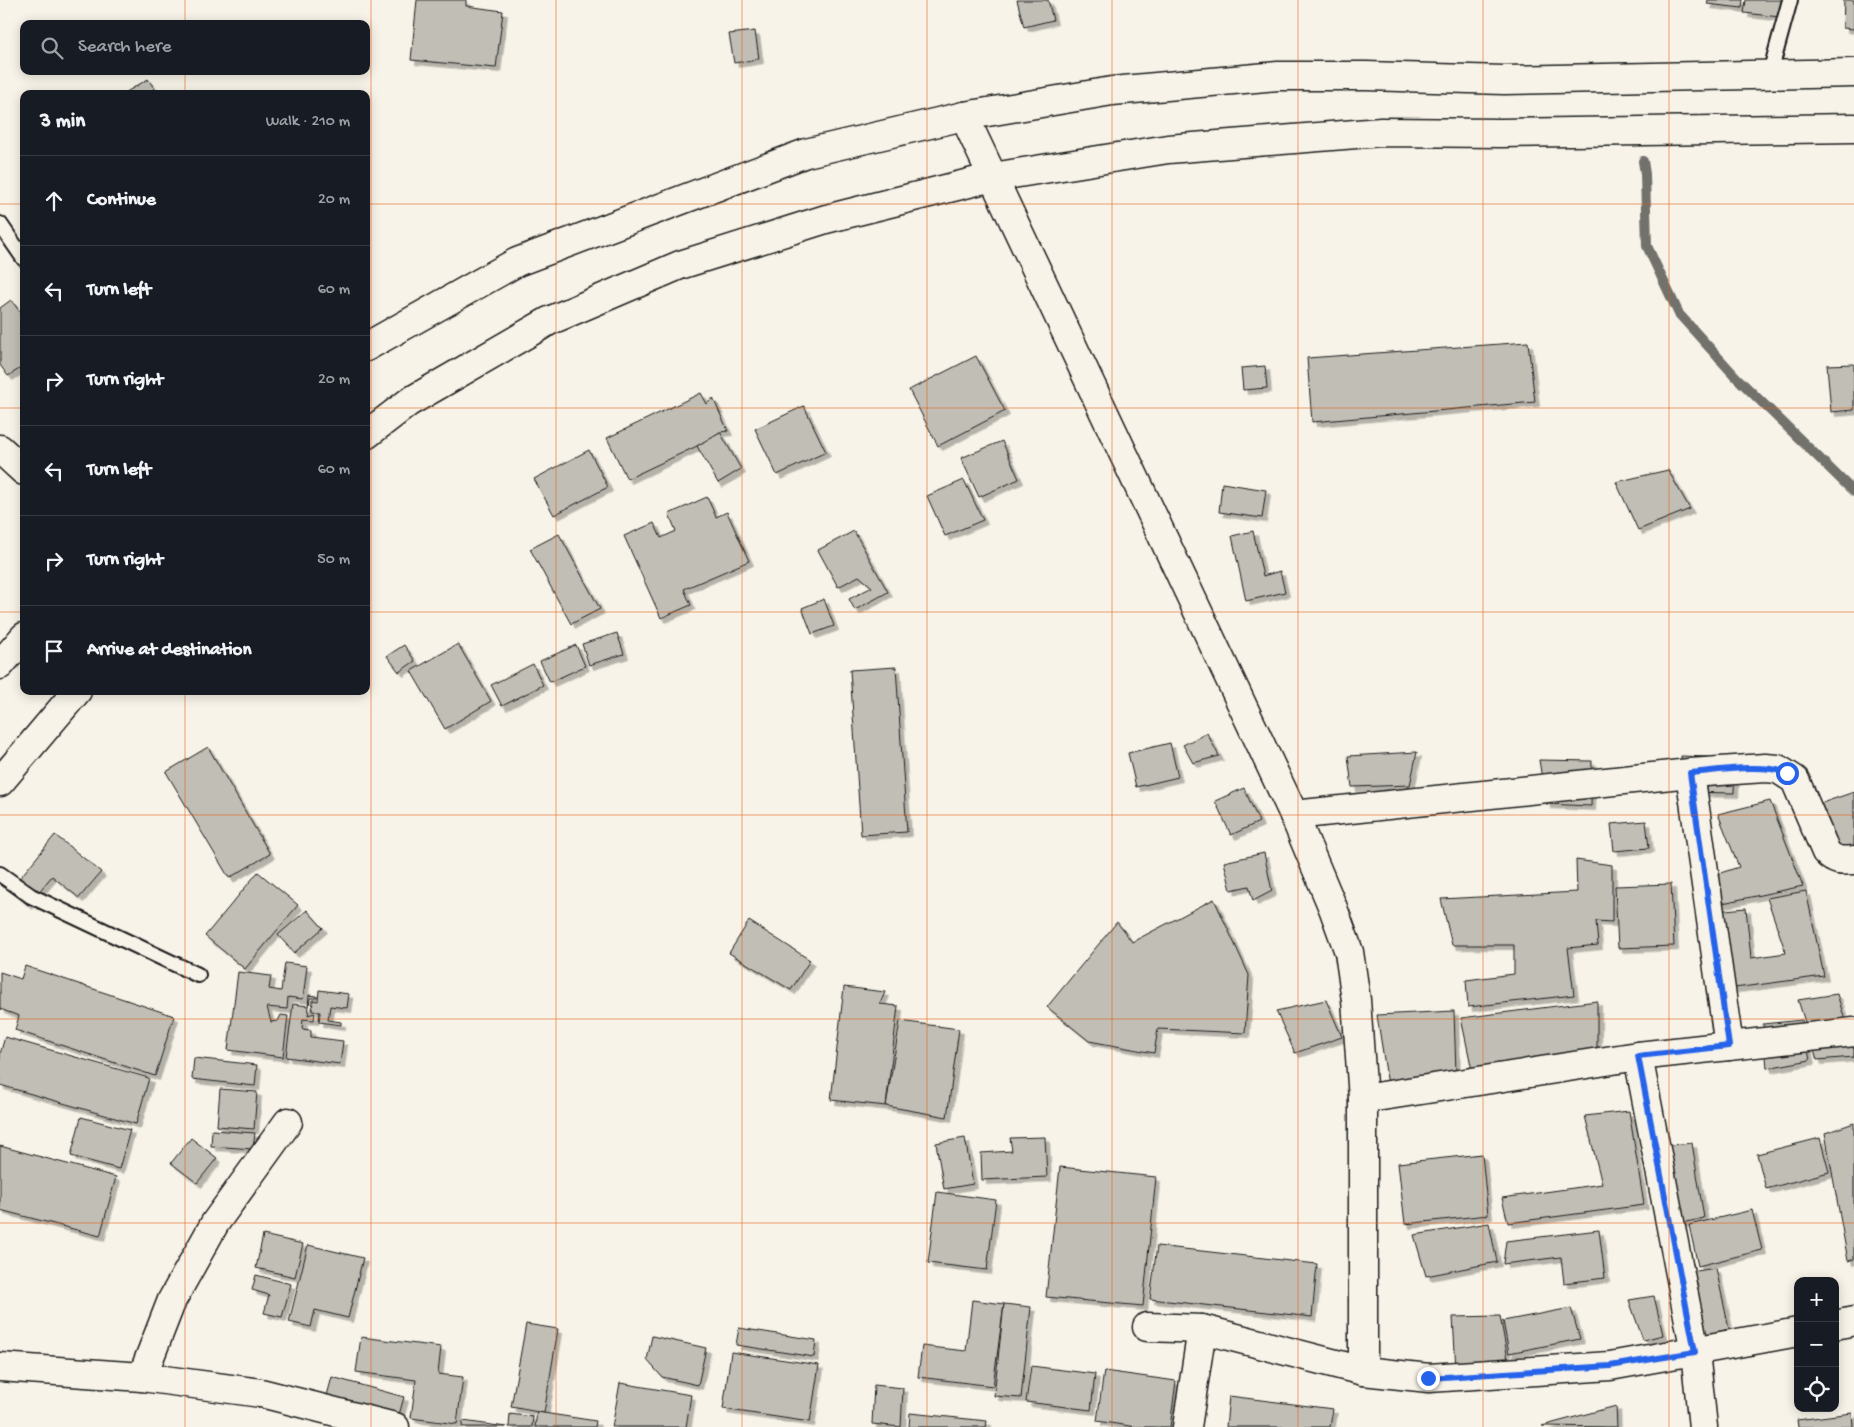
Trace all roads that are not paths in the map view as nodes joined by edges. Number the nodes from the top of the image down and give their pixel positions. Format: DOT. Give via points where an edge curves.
graph roads {
  1 [pos="1790,0"];
  2 [pos="1770,73"];
  3 [pos="1854,73"];
  4 [pos="964,116"];
  5 [pos="1854,128"];
  6 [pos="993,177"];
  7 [pos="0,224"];
  8 [pos="20,253"];
  9 [pos="370,345"];
  10 [pos="370,432"];
  11 [pos="0,449"];
  12 [pos="20,468"];
  13 [pos="20,642"];
  14 [pos="0,665"];
  15 [pos="74,695"];
  16 [pos="1690,773"];
  17 [pos="0,782"];
  18 [pos="1294,815"];
  19 [pos="1854,860"];
  20 [pos="0,874"];
  21 [pos="198,975"];
  22 [pos="1854,1032"];
  23 [pos="1729,1046"];
  24 [pos="1638,1056"];
  25 [pos="1363,1099"];
  26 [pos="288,1122"];
  27 [pos="1854,1321"];
  28 [pos="1839,1324"];
  29 [pos="1147,1327"];
  30 [pos="1202,1329"];
  31 [pos="1794,1333"];
  32 [pos="1695,1352"];
  33 [pos="0,1367"];
  34 [pos="1364,1371"];
  35 [pos="142,1377"];
  36 [pos="394,1427"];
  37 [pos="1187,1427"];
  38 [pos="1703,1427"];
  1 -- 2 [label="lane"];
  2 -- 3 [label="main road"];
  2 -- 4 [label="main road" via="1504,80 1278,76 1112,91"];
  4 -- 6 [label="main road"];
  4 -- 9 [label="main road" via="806,153 518,262"];
  5 -- 6 [label="main road" via="1381,132 1168,149"];
  6 -- 10 [label="main road" via="826,219 680,265 549,321 410,402"];
  6 -- 18 [label="main road"];
  7 -- 8 [label="lane"];
  11 -- 12 [label="main road"];
  13 -- 14 [label="main road"];
  15 -- 17 [label="main road"];
  16 -- 18 [label="main road"];
  16 -- 19 [label="main road" via="1765,768 1787,773 1795,780 1826,852 1839,861"];
  16 -- 23 [label="main road"];
  18 -- 25 [label="main road" via="1349,952"];
  20 -- 21 [label="lane" via="31,896"];
  22 -- 23 [label="main road"];
  23 -- 24 [label="main road"];
  24 -- 25 [label="main road"];
  24 -- 32 [label="main road"];
  25 -- 34 [label="main road"];
  26 -- 35 [label="main road" via="215,1223 172,1300"];
  27 -- 28 [label="main road"];
  29 -- 30 [label="main road"];
  30 -- 34 [label="main road"];
  30 -- 37 [label="main road"];
  31 -- 32 [label="main road"];
  32 -- 34 [label="main road" via="1610,1366 1428,1378"];
  32 -- 38 [label="main road"];
  33 -- 35 [label="main road"];
  35 -- 36 [label="main road" via="261,1393"];
}
